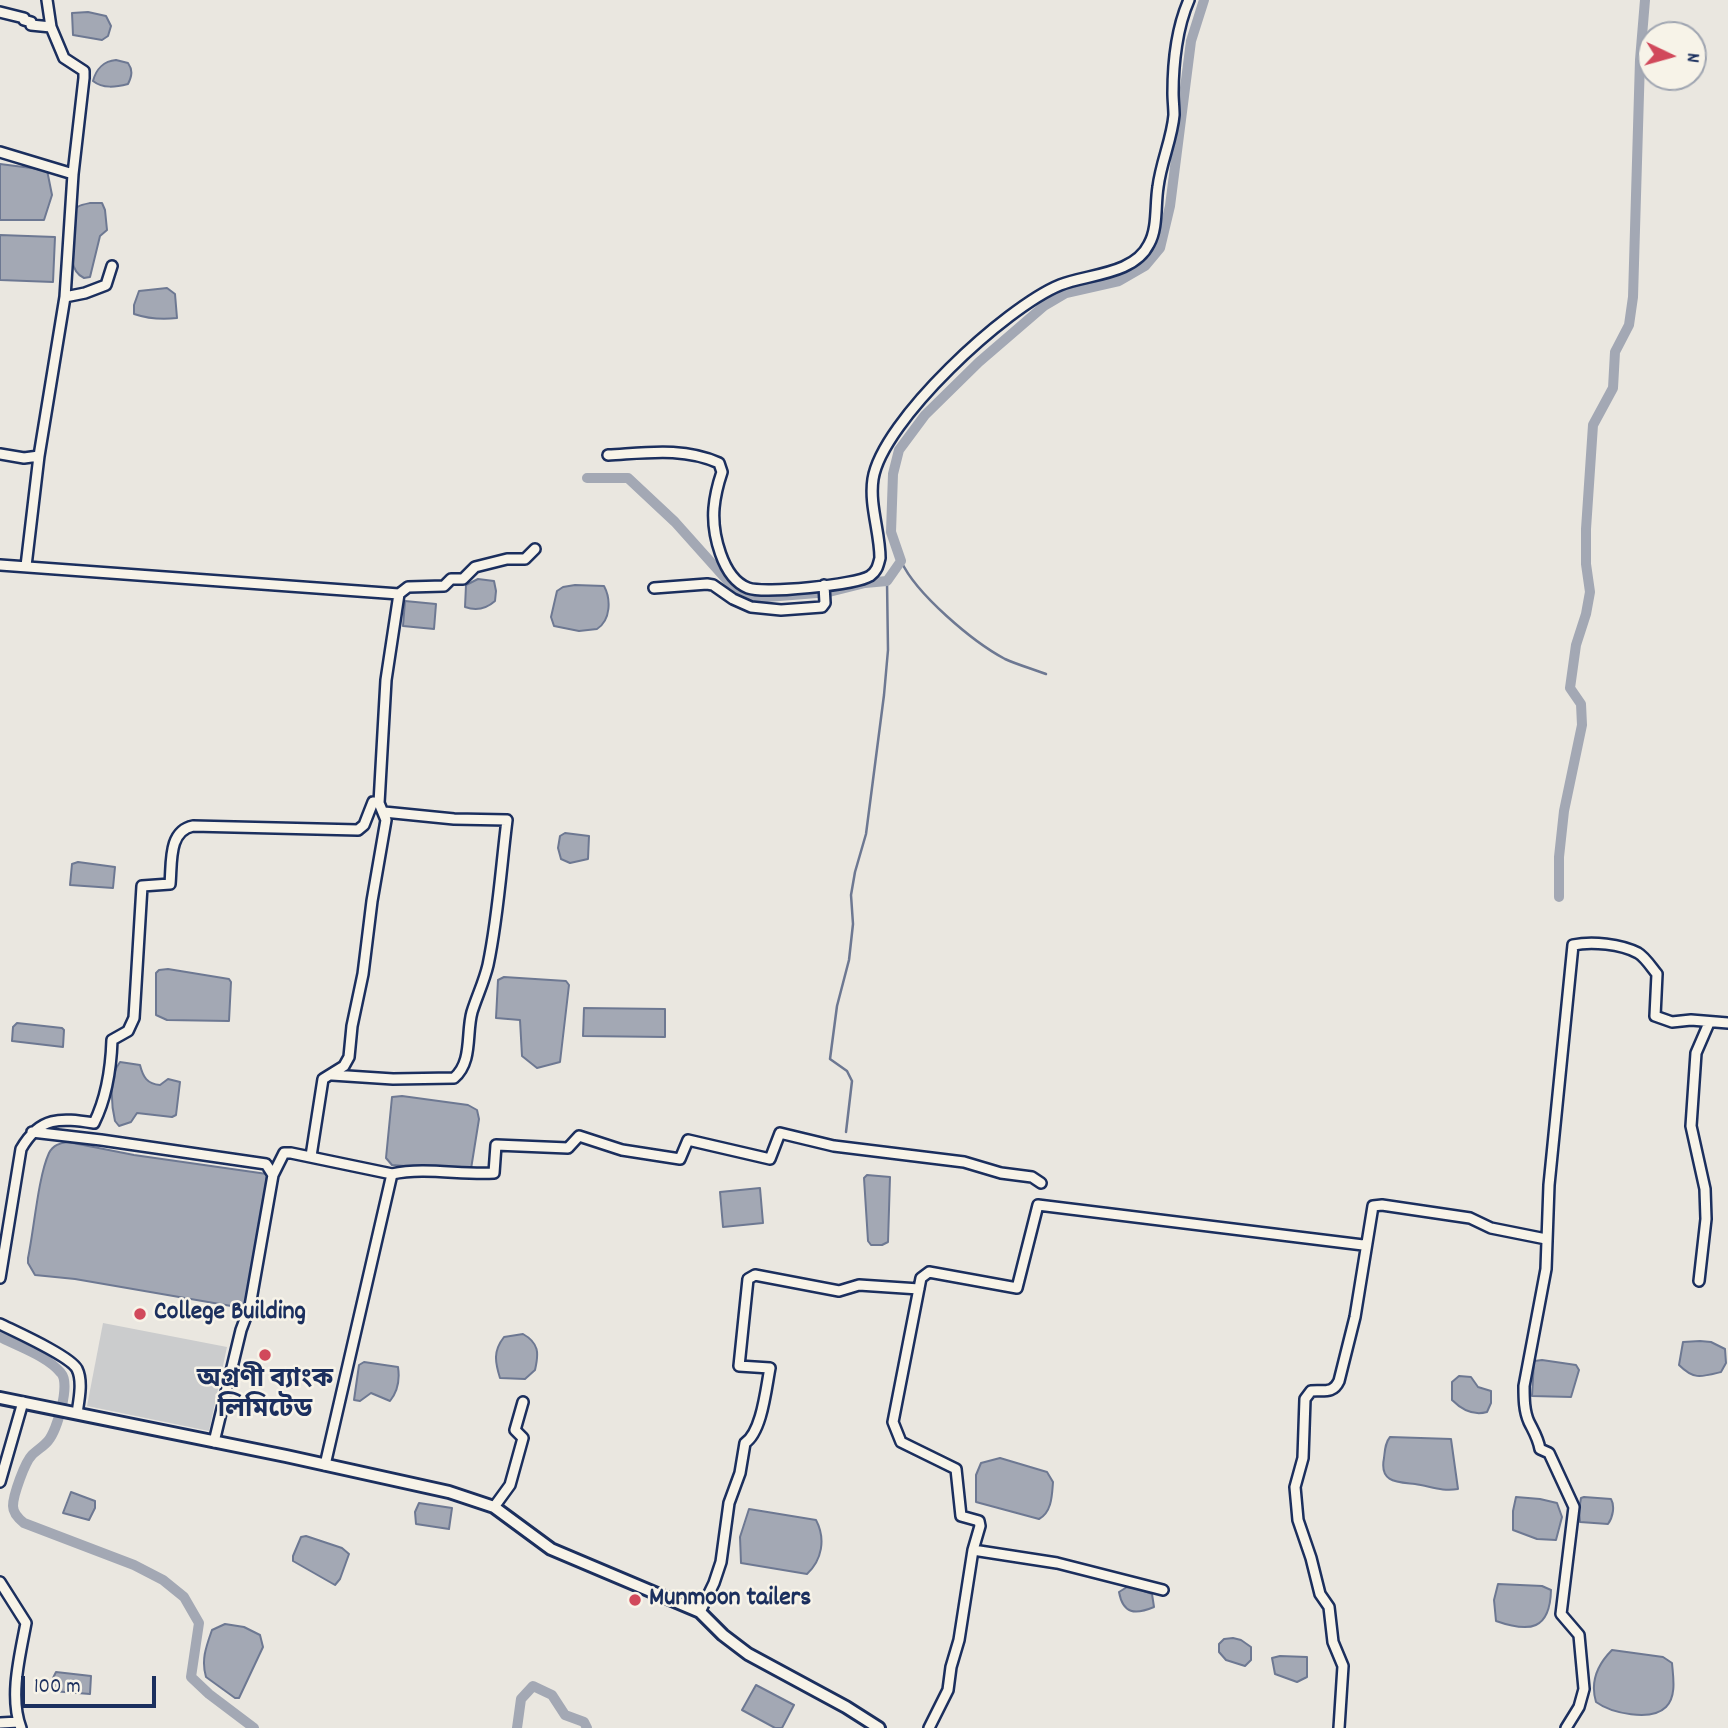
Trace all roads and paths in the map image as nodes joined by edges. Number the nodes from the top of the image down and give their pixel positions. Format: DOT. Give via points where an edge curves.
graph roads {
  1 [pos="47,0"];
  2 [pos="1189,0"];
  3 [pos="0,12"];
  4 [pos="51,27"];
  5 [pos="0,152"];
  6 [pos="73,174"];
  7 [pos="111,266"];
  8 [pos="65,296"];
  9 [pos="0,454"];
  10 [pos="608,454"];
  11 [pos="38,456"];
  12 [pos="535,549"];
  13 [pos="0,565"];
  14 [pos="26,566"];
  15 [pos="824,585"];
  16 [pos="654,588"];
  17 [pos="398,594"];
  18 [pos="379,803"];
  19 [pos="384,812"];
  20 [pos="1709,1023"];
  21 [pos="1728,1023"];
  22 [pos="328,1075"];
  23 [pos="31,1132"];
  24 [pos="311,1156"];
  25 [pos="392,1174"];
  26 [pos="272,1175"];
  27 [pos="1041,1183"];
  28 [pos="4,1223"];
  29 [pos="1546,1239"];
  30 [pos="1367,1243"];
  31 [pos="0,1278"];
  32 [pos="1699,1281"];
  33 [pos="919,1289"];
  34 [pos="0,1324"];
  35 [pos="0,1398"];
  36 [pos="23,1402"];
  37 [pos="523,1402"];
  38 [pos="76,1413"];
  39 [pos="214,1442"];
  40 [pos="325,1465"];
  41 [pos="0,1482"];
  42 [pos="494,1507"];
  43 [pos="973,1550"];
  44 [pos="0,1582"];
  45 [pos="1163,1590"];
  46 [pos="700,1612"];
  47 [pos="0,1723"];
  48 [pos="20,1725"];
  49 [pos="879,1728"];
  50 [pos="929,1728"];
  51 [pos="1339,1728"];
  52 [pos="1566,1728"];
  1 -- 4 [label="street"];
  2 -- 15 [label="street" via="1183,13 1172,92 1174,114 1149,245 1118,269 1062,284 1035,298 948,371 900,426 876,468 877,569 869,577"];
  3 -- 4 [label="street" via="24,18 31,25"];
  4 -- 6 [label="street" via="64,58 84,71"];
  5 -- 6 [label="street"];
  6 -- 8 [label="street"];
  7 -- 8 [label="street" via="106,285"];
  8 -- 11 [label="street"];
  9 -- 11 [label="street"];
  10 -- 15 [label="street" via="675,452 702,455 719,463 722,472 713,512 727,572 748,588 766,591"];
  11 -- 14 [label="street"];
  12 -- 17 [label="street" via="525,559 475,567 463,579 451,579 444,586 408,587"];
  13 -- 14 [label="street"];
  14 -- 17 [label="street"];
  15 -- 16 [label="street" via="822,607 781,610 751,607 713,585"];
  17 -- 18 [label="street" via="386,680"];
  18 -- 19 [label="street"];
  18 -- 23 [label="street" via="373,802 359,830 200,826 181,830 174,843 170,884 142,886 134,1018 128,1031 112,1040 104,1103 94,1123 65,1119 47,1122"];
  19 -- 22 [label="street" via="385,831 349,1056 344,1066"];
  19 -- 22 [label="street" via="507,820 488,964 472,1012 465,1061 454,1078"];
  20 -- 21 [label="street"];
  20 -- 29 [label="street" via="1672,1022 1656,1016 1657,974 1639,954 1585,942 1573,945"];
  20 -- 32 [label="street" via="1696,1053 1691,1126 1706,1199"];
  22 -- 24 [label="street" via="323,1079"];
  23 -- 26 [label="street" via="253,1161 266,1164"];
  23 -- 28 [label="street" via="21,1149"];
  24 -- 25 [label="street"];
  24 -- 26 [label="street" via="284,1153"];
  25 -- 27 [label="street" via="494,1173 496,1145 568,1148 579,1136 622,1150 680,1159 688,1140 770,1159 780,1133 834,1146 964,1162"];
  25 -- 40 [label="street"];
  26 -- 39 [label="street" via="250,1306"];
  28 -- 31 [label="street"];
  29 -- 30 [label="street" via="1491,1228 1470,1218 1376,1205"];
  29 -- 52 [label="street" via="1546,1269 1524,1400 1540,1449 1549,1453 1574,1507 1561,1614 1579,1635 1584,1689"];
  30 -- 33 [label="street" via="1038,1205 1017,1288 929,1272 921,1278"];
  30 -- 51 [label="street" via="1339,1381 1330,1391 1311,1391 1304,1399 1303,1458 1294,1487 1298,1520 1320,1594 1329,1607 1333,1642 1343,1666"];
  33 -- 43 [label="street" via="893,1422 901,1442 956,1469 961,1516 979,1521"];
  33 -- 46 [label="street" via="859,1285 839,1291 755,1275 748,1279 739,1366 770,1368 763,1407 751,1439 745,1443 729,1503 721,1562"];
  34 -- 38 [label="street" via="76,1366"];
  35 -- 36 [label="main road"];
  36 -- 38 [label="main road"];
  36 -- 41 [label="street"];
  37 -- 42 [label="street" via="515,1430 523,1438 510,1485"];
  38 -- 39 [label="main road"];
  39 -- 40 [label="main road"];
  40 -- 42 [label="main road" via="449,1492"];
  42 -- 46 [label="main road" via="551,1549"];
  43 -- 45 [label="street" via="1057,1563"];
  43 -- 50 [label="street" via="948,1690"];
  44 -- 48 [label="street" via="26,1623 17,1684"];
  46 -- 49 [label="main road" via="748,1654"];
  47 -- 48 [label="street"];
}
